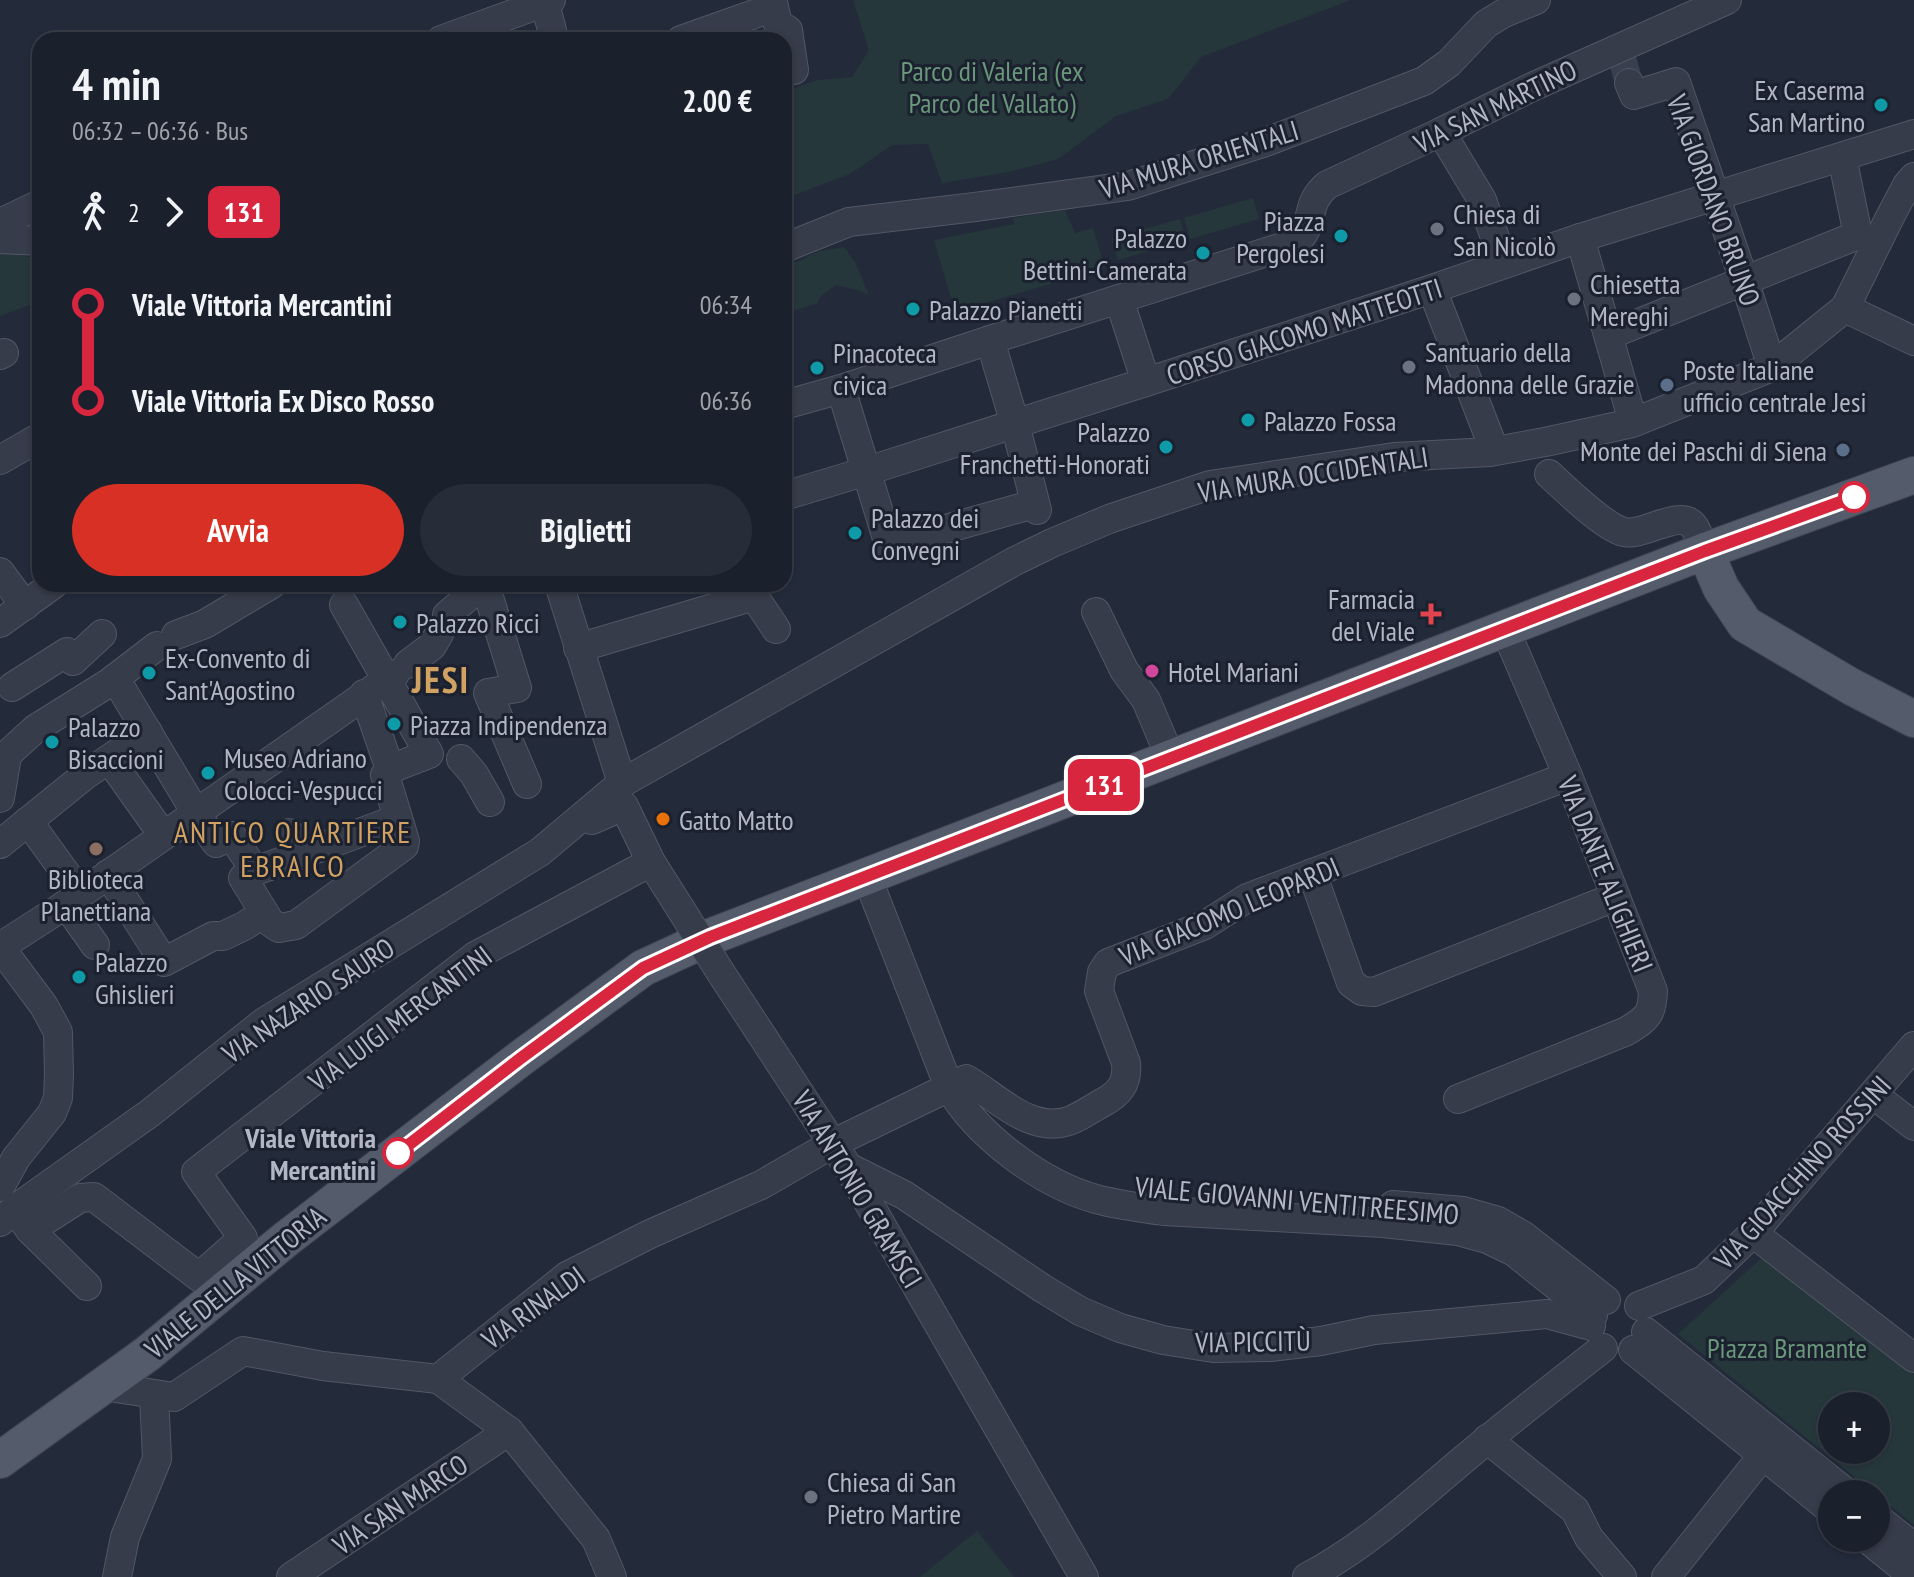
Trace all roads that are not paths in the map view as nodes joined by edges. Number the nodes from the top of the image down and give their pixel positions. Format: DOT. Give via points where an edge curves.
graph roads {
  1 [pos="1536,0"];
  2 [pos="1727,0"];
  3 [pos="546,1"];
  4 [pos="770,6"];
  5 [pos="463,32"];
  6 [pos="552,32"];
  7 [pos="702,32"];
  8 [pos="788,32"];
  9 [pos="792,57"];
  10 [pos="1623,63"];
  11 [pos="794,70"];
  12 [pos="1441,132"];
  13 [pos="1914,134"];
  14 [pos="1842,157"];
  15 [pos="1912,185"];
  16 [pos="1715,196"];
  17 [pos="32,208"];
  18 [pos="0,223"];
  19 [pos="1580,238"];
  20 [pos="0,239"];
  21 [pos="32,241"];
  22 [pos="792,245"];
  23 [pos="1504,264"];
  24 [pos="1744,280"];
  25 [pos="1432,289"];
  26 [pos="1119,299"];
  27 [pos="1845,308"];
  28 [pos="1609,335"];
  29 [pos="990,340"];
  30 [pos="1914,341"];
  31 [pos="1772,367"];
  32 [pos="1146,382"];
  33 [pos="841,389"];
  34 [pos="792,403"];
  35 [pos="1630,411"];
  36 [pos="1015,424"];
  37 [pos="32,442"];
  38 [pos="1490,452"];
  39 [pos="0,460"];
  40 [pos="867,471"];
  41 [pos="1549,474"];
  42 [pos="1914,475"];
  43 [pos="792,494"];
  44 [pos="1705,551"];
  45 [pos="0,572"];
  46 [pos="43,592"];
  47 [pos="259,592"];
  48 [pos="476,592"];
  49 [pos="487,592"];
  50 [pos="561,592"];
  51 [pos="746,592"];
  52 [pos="753,592"];
  53 [pos="25,606"];
  54 [pos="345,608"];
  55 [pos="1096,612"];
  56 [pos="0,623"];
  57 [pos="776,629"];
  58 [pos="1505,629"];
  59 [pos="102,634"];
  60 [pos="578,648"];
  61 [pos="110,681"];
  62 [pos="382,683"];
  63 [pos="12,687"];
  64 [pos="1914,719"];
  65 [pos="148,732"];
  66 [pos="443,755"];
  67 [pos="4,758"];
  68 [pos="109,759"];
  69 [pos="1171,759"];
  70 [pos="388,772"];
  71 [pos="1568,776"];
  72 [pos="527,784"];
  73 [pos="623,794"];
  74 [pos="0,798"];
  75 [pos="490,802"];
  76 [pos="196,813"];
  77 [pos="397,819"];
  78 [pos="28,821"];
  79 [pos="163,835"];
  80 [pos="0,844"];
  81 [pos="651,862"];
  82 [pos="255,871"];
  83 [pos="1312,873"];
  84 [pos="108,874"];
  85 [pos="867,877"];
  86 [pos="1615,897"];
  87 [pos="73,898"];
  88 [pos="264,913"];
  89 [pos="3,945"];
  90 [pos="95,945"];
  91 [pos="1914,1046"];
  92 [pos="958,1083"];
  93 [pos="1874,1095"];
  94 [pos="1458,1099"];
  95 [pos="1914,1126"];
  96 [pos="841,1155"];
  97 [pos="904,1195"];
  98 [pos="11,1212"];
  99 [pos="876,1215"];
  100 [pos="1753,1233"];
  101 [pos="87,1286"];
  102 [pos="1598,1322"];
  103 [pos="1639,1329"];
  104 [pos="1914,1358"];
  105 [pos="438,1379"];
  106 [pos="103,1386"];
  107 [pos="154,1395"];
  108 [pos="509,1431"];
  109 [pos="1487,1439"];
  110 [pos="1770,1446"];
  111 [pos="0,1460"];
  112 [pos="1825,1480"];
  113 [pos="1818,1496"];
  114 [pos="1890,1528"];
  115 [pos="1914,1547"];
  116 [pos="1883,1552"];
  117 [pos="1324,1573"];
  118 [pos="117,1577"];
  119 [pos="291,1577"];
  120 [pos="612,1577"];
  121 [pos="1084,1577"];
  122 [pos="1622,1577"];
  123 [pos="1666,1577"];
  124 [pos="1914,1577"];
  1 -- 22 [label="street, VIA MURA ORIENTALI" via="1486,24 1424,81 1266,142 1128,186 849,222"];
  2 -- 10 [label="street, VIA SAN MARTINO"];
  3 -- 5 [label="street"];
  3 -- 6 [label="street"];
  4 -- 7 [label="street"];
  4 -- 8 [label="street"];
  9 -- 11 [label="street"];
  10 -- 12 [label="street, VIA SAN MARTINO" via="1532,87"];
  10 -- 16 [label="street, VIA GIORDANO BRUNO" via="1634,95 1676,82"];
  12 -- 23 [label="street" via="1482,200"];
  12 -- 26 [label="street, VIA SAN MARTINO" via="1327,185 1312,202 1307,227 1295,243"];
  13 -- 14 [label="street, CORSO GIACOMO MATTEOTTI"];
  14 -- 16 [label="street, CORSO GIACOMO MATTEOTTI"];
  14 -- 24 [label="street" via="1858,235"];
  15 -- 27 [label="street, VIA MURA OCCIDENTALI"];
  16 -- 19 [label="street, CORSO GIACOMO MATTEOTTI"];
  16 -- 24 [label="street, VIA GIORDANO BRUNO"];
  17 -- 18 [label="street"];
  19 -- 23 [label="street, CORSO GIACOMO MATTEOTTI"];
  19 -- 28 [label="street"];
  20 -- 21 [label="street"];
  23 -- 25 [label="street, CORSO GIACOMO MATTEOTTI"];
  24 -- 28 [label="street"];
  24 -- 31 [label="street, VIA GIORDANO BRUNO"];
  25 -- 32 [label="street, CORSO GIACOMO MATTEOTTI"];
  25 -- 38 [label="street" via="1490,439"];
  26 -- 29 [label="street"];
  26 -- 32 [label="street"];
  27 -- 30 [label="street"];
  27 -- 31 [label="street, VIA MURA OCCIDENTALI"];
  28 -- 35 [label="street"];
  29 -- 33 [label="street"];
  29 -- 36 [label="street"];
  31 -- 38 [label="street, VIA MURA OCCIDENTALI" via="1632,423"];
  32 -- 36 [label="street, CORSO GIACOMO MATTEOTTI"];
  33 -- 34 [label="street"];
  33 -- 40 [label="street"];
  36 -- 40 [label="street, CORSO GIACOMO MATTEOTTI"];
  36 -- 40 [label="street" via="1036,507 889,545"];
  37 -- 39 [label="street"];
  38 -- 73 [label="street, VIA MURA OCCIDENTALI" via="1394,457 1210,485 1109,519 1013,562"];
  40 -- 43 [label="street, CORSO GIACOMO MATTEOTTI"];
  41 -- 44 [label="street" via="1621,532 1674,520 1690,522"];
  42 -- 44 [label="main road, VIALE DELLA VITTORIA"];
  44 -- 58 [label="main road, VIALE DELLA VITTORIA"];
  44 -- 64 [label="main road" via="1745,624"];
  45 -- 53 [label="street"];
  46 -- 53 [label="street"];
  47 -- 61 [label="street" via="166,640"];
  48 -- 62 [label="street" via="443,624 432,646"];
  49 -- 72 [label="street" via="517,688 488,693"];
  50 -- 60 [label="street, VIA ANTONIO GRAMSCI"];
  51 -- 60 [label="street"];
  52 -- 57 [label="street"];
  53 -- 56 [label="street"];
  54 -- 62 [label="street"];
  55 -- 69 [label="street" via="1124,670 1146,700"];
  58 -- 69 [label="main road, VIALE DELLA VITTORIA"];
  58 -- 71 [label="street, VIA DANTE ALIGHIERI"];
  59 -- 63 [label="street"];
  60 -- 73 [label="street, VIA ANTONIO GRAMSCI"];
  61 -- 65 [label="street"];
  61 -- 67 [label="street" via="35,729"];
  62 -- 66 [label="street"];
  62 -- 70 [label="street"];
  62 -- 76 [label="street"];
  65 -- 68 [label="street"];
  65 -- 76 [label="street"];
  66 -- 70 [label="street"];
  66 -- 75 [label="street" via="474,774"];
  67 -- 74 [label="street"];
  68 -- 78 [label="street"];
  68 -- 79 [label="street"];
  69 -- 85 [label="main road, VIALE DELLA VITTORIA"];
  70 -- 77 [label="street"];
  71 -- 83 [label="street, VIA GIACOMO LEOPARDI"];
  71 -- 86 [label="street, VIA DANTE ALIGHIERI"];
  73 -- 81 [label="street, VIA ANTONIO GRAMSCI"];
  73 -- 98 [label="street, VIA NAZARIO SAURO" via="540,852 264,1022 150,1113"];
  76 -- 79 [label="street"];
  76 -- 82 [label="street" via="216,843 232,836"];
  77 -- 82 [label="street" via="295,844"];
  77 -- 88 [label="street" via="404,846 296,925 279,928"];
  78 -- 80 [label="street"];
  78 -- 87 [label="street"];
  79 -- 84 [label="street"];
  81 -- 96 [label="street, VIA ANTONIO GRAMSCI, bridge"];
  81 -- 98 [label="street, VIA LUIGI MERCANTINI" via="475,956 196,1172 243,1238 199,1277 94,1197"];
  82 -- 88 [label="street" via="243,878"];
  83 -- 86 [label="street" via="1351,983 1374,992"];
  83 -- 92 [label="street, VIA GIACOMO LEOPARDI" via="1247,898 1205,925 1108,963 1099,991 1127,1074 1115,1096 1071,1121 1046,1123"];
  84 -- 87 [label="street"];
  84 -- 88 [label="street" via="164,962"];
  85 -- 92 [label="street, VIALE GIOVANNI VENTITREESIMO"];
  85 -- 106 [label="main road, VIALE DELLA VITTORIA" via="643,968 299,1229"];
  86 -- 94 [label="street, VIA DANTE ALIGHIERI" via="1653,991 1645,1020"];
  87 -- 89 [label="street"];
  87 -- 90 [label="street"];
  89 -- 98 [label="street" via="58,1032 58,1098 16,1158"];
  91 -- 93 [label="street, VIA GIOACCHINO ROSSINI"];
  92 -- 96 [label="street, VIA RINALDI"];
  92 -- 102 [label="street, VIALE GIOVANNI VENTITREESIMO" via="957,1101 975,1123 1058,1185 1094,1198 1164,1211 1458,1231 1514,1252"];
  93 -- 95 [label="street"];
  93 -- 100 [label="street, VIA GIOACCHINO ROSSINI"];
  96 -- 97 [label="street, VIA PICCITÙ"];
  96 -- 99 [label="street, VIA ANTONIO GRAMSCI"];
  96 -- 105 [label="street, VIA RINALDI" via="650,1234 567,1276"];
  97 -- 99 [label="street" via="886,1198"];
  97 -- 102 [label="street, VIA PICCITÙ" via="1080,1311 1163,1340 1213,1348 1270,1347 1374,1330 1547,1314"];
  98 -- 101 [label="street"];
  99 -- 121 [label="street, VIA ANTONIO GRAMSCI"];
  100 -- 103 [label="street, VIA GIOACCHINO ROSSINI" via="1704,1280"];
  100 -- 104 [label="street"];
  102 -- 103 [label="street" via="1618,1353"];
  102 -- 103 [label="street, VIALE GIOVANNI VENTITREESIMO" via="1624,1298"];
  102 -- 109 [label="street"];
  103 -- 110 [label="street, VIALE GIOVANNI VENTITREESIMO"];
  105 -- 107 [label="street" via="243,1351 174,1397"];
  105 -- 108 [label="street"];
  106 -- 107 [label="street"];
  106 -- 111 [label="main road, VIALE DELLA VITTORIA"];
  107 -- 118 [label="street" via="157,1459 125,1537"];
  108 -- 119 [label="street, VIA SAN MARCO"];
  108 -- 120 [label="street" via="596,1539"];
  109 -- 117 [label="street"];
  109 -- 122 [label="street" via="1575,1510 1589,1538"];
  110 -- 112 [label="street, VIALE GIOVANNI VENTITREESIMO"];
  110 -- 113 [label="street, VIALE GIOVANNI VENTITREESIMO"];
  110 -- 123 [label="street"];
  114 -- 115 [label="street"];
  116 -- 124 [label="street"];
}
